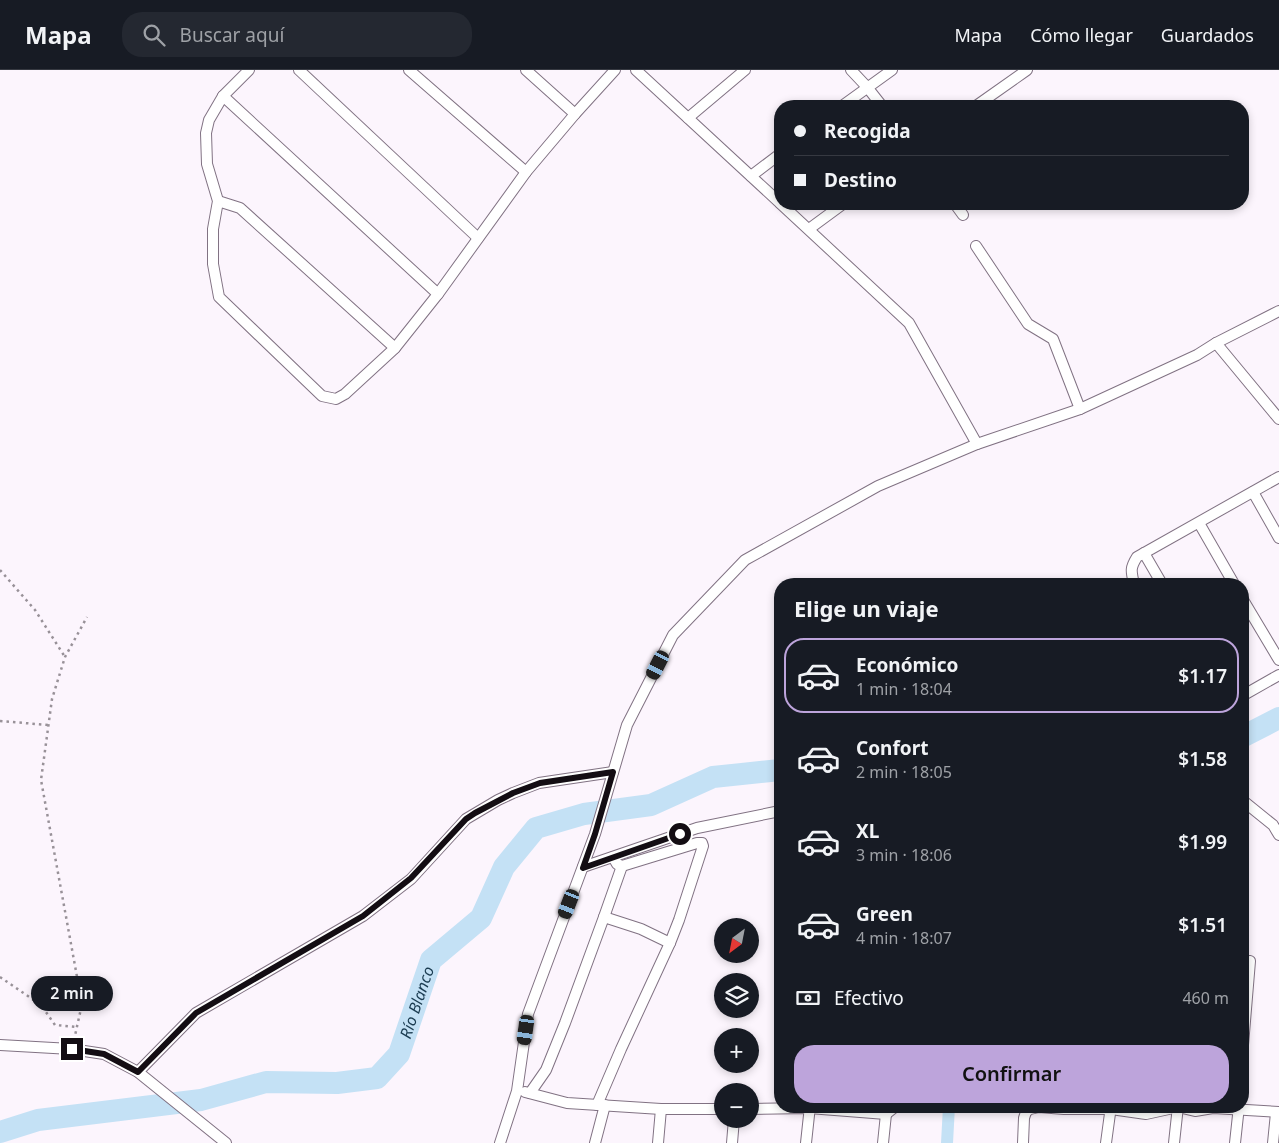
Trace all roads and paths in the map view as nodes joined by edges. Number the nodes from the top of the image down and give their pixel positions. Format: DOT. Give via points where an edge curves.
graph roads {
  1 [pos="249,70"];
  2 [pos="299,70"];
  3 [pos="409,70"];
  4 [pos="526,70"];
  5 [pos="615,70"];
  6 [pos="636,70"];
  7 [pos="746,70"];
  8 [pos="852,70"];
  9 [pos="892,70"];
  10 [pos="1027,70"];
  11 [pos="867,87"];
  12 [pos="223,96"];
  13 [pos="850,100"];
  14 [pos="877,100"];
  15 [pos="984,100"];
  16 [pos="575,114"];
  17 [pos="688,118"];
  18 [pos="774,159"];
  19 [pos="526,172"];
  20 [pos="751,176"];
  21 [pos="774,197"];
  22 [pos="218,201"];
  23 [pos="787,210"];
  24 [pos="835,210"];
  25 [pos="959,210"];
  26 [pos="963,215"];
  27 [pos="808,230"];
  28 [pos="478,238"];
  29 [pos="976,246"];
  30 [pos="438,294"];
  31 [pos="1279,311"];
  32 [pos="1216,343"];
  33 [pos="395,348"];
  34 [pos="1080,409"];
  35 [pos="1279,419"];
  36 [pos="977,444"];
  37 [pos="1279,477"];
  38 [pos="1253,492"];
  39 [pos="1199,522"];
  40 [pos="1279,538"];
  41 [pos="1144,553"];
  42 [pos="0,570"];
  43 [pos="1133,578"];
  44 [pos="1159,578"];
  45 [pos="1231,578"];
  46 [pos="1249,610"];
  47 [pos="87,617"];
  48 [pos="65,657"];
  49 [pos="1279,660"];
  50 [pos="1279,675"];
  51 [pos="1249,692"];
  52 [pos="0,721"];
  53 [pos="48,725"];
  54 [pos="613,772"];
  55 [pos="1249,806"];
  56 [pos="774,812"];
  57 [pos="1279,835"];
  58 [pos="613,857"];
  59 [pos="622,866"];
  60 [pos="583,868"];
  61 [pos="604,917"];
  62 [pos="670,943"];
  63 [pos="1250,961"];
  64 [pos="1249,973"];
  65 [pos="0,977"];
  66 [pos="76,1027"];
  67 [pos="0,1045"];
  68 [pos="72,1049"];
  69 [pos="138,1072"];
  70 [pos="517,1091"];
  71 [pos="530,1093"];
  72 [pos="601,1105"];
  73 [pos="774,1108"];
  74 [pos="661,1109"];
  75 [pos="714,1109"];
  76 [pos="759,1109"];
  77 [pos="1249,1109"];
  78 [pos="1277,1112"];
  79 [pos="808,1113"];
  80 [pos="875,1113"];
  81 [pos="1026,1113"];
  82 [pos="1110,1113"];
  83 [pos="1177,1113"];
  84 [pos="1238,1113"];
  85 [pos="886,1114"];
  86 [pos="733,1128"];
  87 [pos="226,1143"];
  88 [pos="500,1143"];
  89 [pos="595,1143"];
  90 [pos="658,1143"];
  91 [pos="732,1143"];
  92 [pos="806,1143"];
  93 [pos="883,1143"];
  94 [pos="1022,1143"];
  95 [pos="1106,1143"];
  96 [pos="1174,1143"];
  97 [pos="1235,1143"];
  98 [pos="1273,1143"];
  1 -- 12 [label="street"];
  2 -- 28 [label="street"];
  3 -- 19 [label="street"];
  4 -- 16 [label="street"];
  5 -- 16 [label="street"];
  6 -- 17 [label="street"];
  7 -- 17 [label="street"];
  8 -- 11 [label="street"];
  9 -- 11 [label="street"];
  10 -- 15 [label="street"];
  11 -- 13 [label="street"];
  11 -- 14 [label="street"];
  12 -- 22 [label="street" via="209,120 206,133 207,164"];
  12 -- 30 [label="street"];
  16 -- 19 [label="street"];
  17 -- 20 [label="street"];
  18 -- 20 [label="street"];
  19 -- 28 [label="street"];
  20 -- 21 [label="street"];
  22 -- 33 [label="street" via="240,208"];
  22 -- 33 [label="street" via="213,229 213,264 219,297 322,396 336,398 345,394"];
  23 -- 27 [label="street"];
  24 -- 27 [label="street"];
  25 -- 26 [label="street"];
  27 -- 36 [label="street" via="909,323"];
  28 -- 30 [label="street"];
  29 -- 34 [label="street" via="1028,324 1053,339"];
  30 -- 33 [label="street"];
  31 -- 32 [label="street"];
  32 -- 34 [label="street" via="1197,355"];
  32 -- 35 [label="street"];
  34 -- 36 [label="street"];
  36 -- 54 [label="street" via="878,486 745,560 673,635 627,725"];
  37 -- 38 [label="street"];
  38 -- 39 [label="street"];
  38 -- 40 [label="street"];
  39 -- 41 [label="street"];
  39 -- 45 [label="street"];
  41 -- 43 [label="street" via="1133,564"];
  41 -- 44 [label="street"];
  42 -- 48 [label="path" via="35,610"];
  46 -- 49 [label="street"];
  47 -- 48 [label="path"];
  48 -- 53 [label="path"];
  50 -- 51 [label="street"];
  52 -- 53 [label="path"];
  53 -- 66 [label="path" via="41,780 82,1004"];
  54 -- 60 [label="street"];
  54 -- 69 [label="street" via="540,783 475,813 411,878 363,916 196,1013"];
  55 -- 57 [label="street"];
  56 -- 58 [label="street" via="696,828"];
  58 -- 59 [label="street"];
  58 -- 60 [label="street"];
  59 -- 61 [label="street"];
  59 -- 62 [label="street" via="702,843"];
  60 -- 70 [label="street" via="528,1014"];
  61 -- 62 [label="street"];
  61 -- 71 [label="street" via="546,1070"];
  62 -- 72 [label="street" via="621,1048"];
  63 -- 64 [label="street"];
  65 -- 66 [label="path" via="41,1005 55,1025"];
  66 -- 68 [label="path"];
  67 -- 68 [label="street"];
  68 -- 69 [label="street" via="104,1054"];
  69 -- 87 [label="street"];
  70 -- 71 [label="street"];
  70 -- 88 [label="street"];
  71 -- 72 [label="street" via="567,1103"];
  72 -- 74 [label="street"];
  72 -- 89 [label="street"];
  73 -- 76 [label="street"];
  74 -- 75 [label="street"];
  74 -- 90 [label="street"];
  77 -- 78 [label="street"];
  78 -- 98 [label="street"];
  79 -- 92 [label="street"];
  80 -- 85 [label="street"];
  81 -- 94 [label="street"];
  82 -- 95 [label="street"];
  83 -- 96 [label="street"];
  84 -- 97 [label="street"];
  85 -- 93 [label="street"];
  86 -- 91 [label="street"];
}
